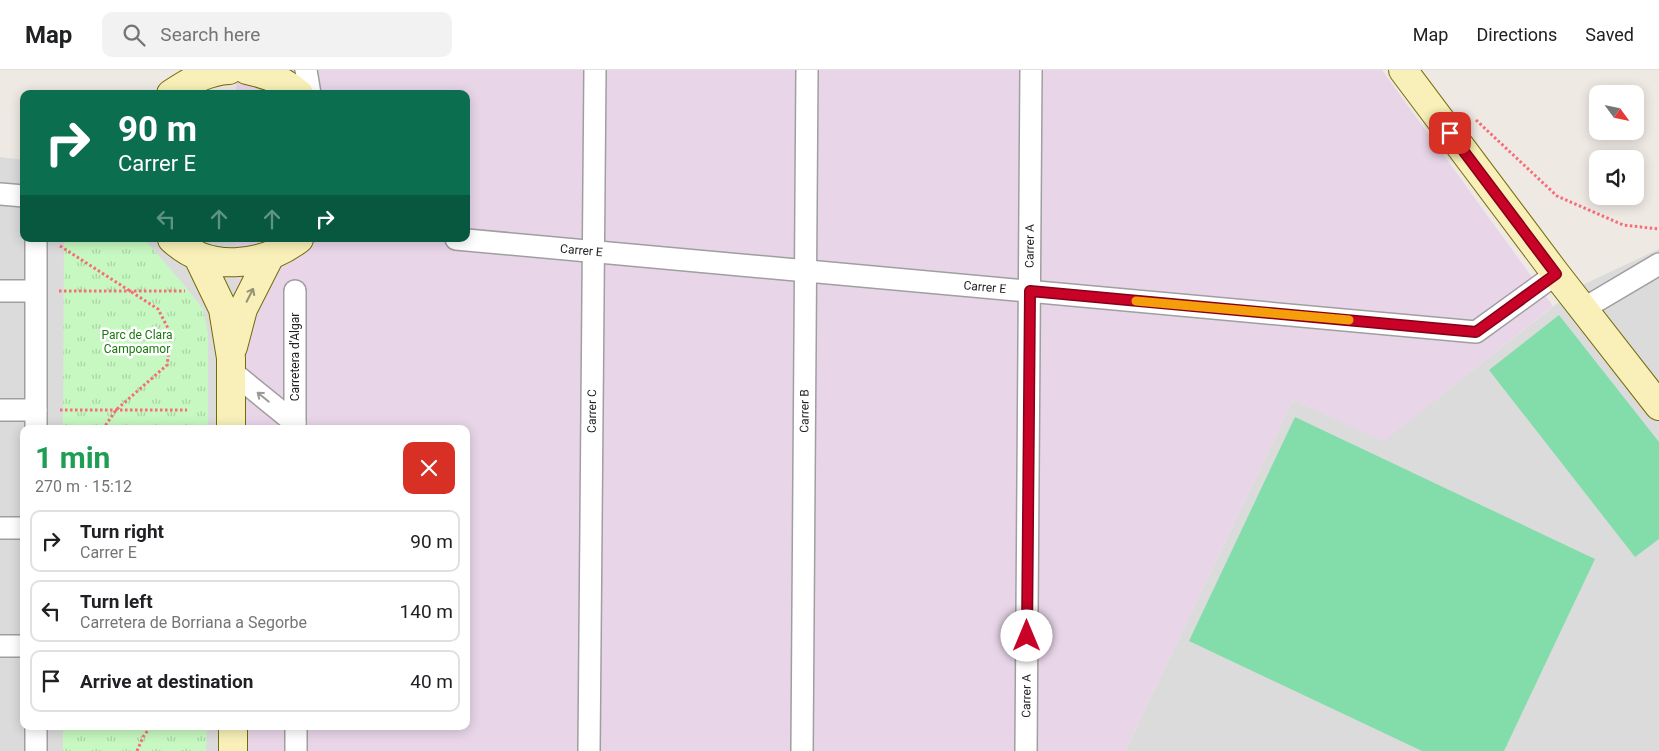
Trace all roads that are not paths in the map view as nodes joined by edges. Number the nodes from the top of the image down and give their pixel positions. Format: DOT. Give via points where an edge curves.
graph roads {
  1 [pos="229,70"];
  2 [pos="306,70"];
  3 [pos="595,70"];
  4 [pos="807,70"];
  5 [pos="1031,70"];
  6 [pos="1403,70"];
  7 [pos="260,72"];
  8 [pos="199,74"];
  9 [pos="177,90"];
  10 [pos="294,90"];
  11 [pos="309,90"];
  12 [pos="0,194"];
  13 [pos="20,196"];
  14 [pos="470,240"];
  15 [pos="46,242"];
  16 [pos="177,242"];
  17 [pos="295,242"];
  18 [pos="593,251"];
  19 [pos="197,255"];
  20 [pos="270,256"];
  21 [pos="1659,264"];
  22 [pos="806,271"];
  23 [pos="1556,274"];
  24 [pos="0,291"];
  25 [pos="36,291"];
  26 [pos="295,291"];
  27 [pos="1030,291"];
  28 [pos="1583,309"];
  29 [pos="231,364"];
  30 [pos="1659,406"];
  31 [pos="0,410"];
  32 [pos="36,419"];
  33 [pos="231,425"];
  34 [pos="294,425"];
  35 [pos="295,425"];
  36 [pos="0,528"];
  37 [pos="20,528"];
  38 [pos="0,646"];
  39 [pos="20,646"];
  40 [pos="36,730"];
  41 [pos="233,730"];
  42 [pos="296,730"];
  43 [pos="36,751"];
  44 [pos="233,751"];
  45 [pos="296,751"];
  46 [pos="590,751"];
  47 [pos="802,751"];
  48 [pos="1026,751"];
  1 -- 8 [label="main road"];
  2 -- 11 [label="street"];
  3 -- 18 [label="street, Carrer C"];
  4 -- 22 [label="street, Carrer B"];
  5 -- 27 [label="street, Carrer A"];
  6 -- 23 [label="main road"];
  7 -- 10 [label="main road"];
  8 -- 9 [label="main road"];
  12 -- 13 [label="street"];
  14 -- 18 [label="street, Carrer E"];
  15 -- 25 [label="street"];
  16 -- 19 [label="main road"];
  17 -- 20 [label="main road"];
  18 -- 22 [label="street, Carrer E"];
  18 -- 46 [label="street, Carrer C"];
  19 -- 20 [label="main road" via="221,262 246,262"];
  19 -- 29 [label="main road" via="223,309"];
  29 -- 20 [label="main road, one-way" via="242,309"];
  21 -- 28 [label="street"];
  22 -- 27 [label="street, Carrer E"];
  22 -- 47 [label="street, Carrer B"];
  23 -- 27 [label="street, Carrer E" via="1476,332"];
  23 -- 28 [label="main road"];
  24 -- 25 [label="street"];
  25 -- 32 [label="street"];
  26 -- 35 [label="street, Carretera d'Algar"];
  27 -- 48 [label="street, Carrer A"];
  28 -- 30 [label="main road"];
  29 -- 33 [label="main road"];
  34 -- 29 [label="street, Carretera d'Algar, one-way"];
  31 -- 32 [label="street"];
  36 -- 37 [label="street"];
  38 -- 39 [label="street"];
  40 -- 43 [label="street"];
  41 -- 44 [label="main road"];
  42 -- 45 [label="street"];
}
